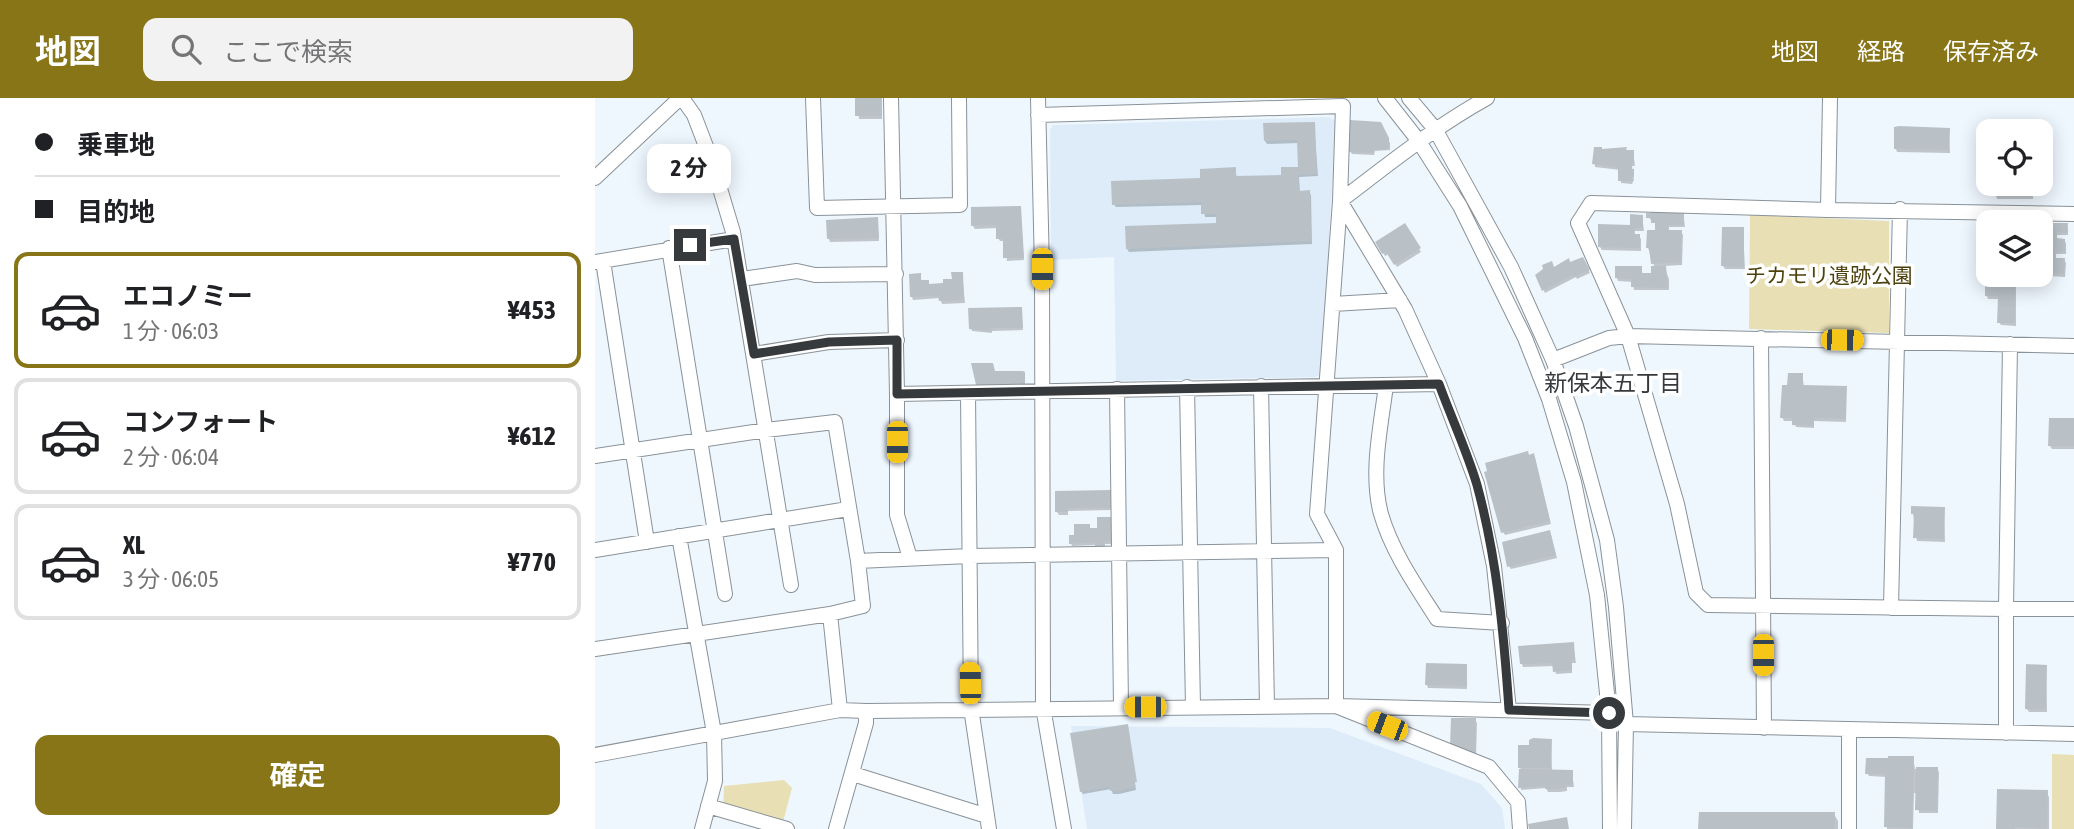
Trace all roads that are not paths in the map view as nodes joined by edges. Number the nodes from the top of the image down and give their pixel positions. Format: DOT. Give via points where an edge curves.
graph roads {
  1 [pos="681,98"];
  2 [pos="813,98"];
  3 [pos="891,98"];
  4 [pos="959,98"];
  5 [pos="1038,98"];
  6 [pos="1385,98"];
  7 [pos="1409,98"];
  8 [pos="1487,98"];
  9 [pos="1831,98"];
  10 [pos="1186,104"];
  11 [pos="1257,104"];
  12 [pos="1113,105"];
  13 [pos="1038,115"];
  14 [pos="1435,129"];
  15 [pos="1418,140"];
  16 [pos="595,178"];
  17 [pos="1340,201"];
  18 [pos="892,206"];
  19 [pos="1900,209"];
  20 [pos="1828,210"];
  21 [pos="2074,214"];
  22 [pos="734,239"];
  23 [pos="669,248"];
  24 [pos="599,261"];
  25 [pos="896,274"];
  26 [pos="741,279"];
  27 [pos="1400,300"];
  28 [pos="1333,304"];
  29 [pos="1628,335"];
  30 [pos="1761,338"];
  31 [pos="897,340"];
  32 [pos="1896,341"];
  33 [pos="2010,344"];
  34 [pos="2074,346"];
  35 [pos="754,354"];
  36 [pos="1553,360"];
  37 [pos="1386,384"];
  38 [pos="1439,384"];
  39 [pos="1327,385"];
  40 [pos="1261,386"];
  41 [pos="1187,387"];
  42 [pos="1117,389"];
  43 [pos="1042,391"];
  44 [pos="968,393"];
  45 [pos="897,394"];
  46 [pos="766,430"];
  47 [pos="699,440"];
  48 [pos="634,450"];
  49 [pos="595,456"];
  50 [pos="848,509"];
  51 [pos="779,520"];
  52 [pos="714,531"];
  53 [pos="679,536"];
  54 [pos="647,542"];
  55 [pos="595,550"];
  56 [pos="1336,550"];
  57 [pos="1264,551"];
  58 [pos="1191,552"];
  59 [pos="1118,554"];
  60 [pos="1044,555"];
  61 [pos="969,556"];
  62 [pos="910,558"];
  63 [pos="858,561"];
  64 [pos="791,585"];
  65 [pos="725,594"];
  66 [pos="1763,606"];
  67 [pos="1891,608"];
  68 [pos="2005,609"];
  69 [pos="2074,609"];
  70 [pos="830,614"];
  71 [pos="1502,623"];
  72 [pos="698,634"];
  73 [pos="595,649"];
  74 [pos="1336,706"];
  75 [pos="1121,707"];
  76 [pos="1193,707"];
  77 [pos="1267,707"];
  78 [pos="971,708"];
  79 [pos="1043,708"];
  80 [pos="840,710"];
  81 [pos="866,710"];
  82 [pos="1509,710"];
  83 [pos="1609,713"];
  84 [pos="1626,724"];
  85 [pos="1764,728"];
  86 [pos="1849,730"];
  87 [pos="714,733"];
  88 [pos="2006,733"];
  89 [pos="2074,734"];
  90 [pos="595,755"];
  91 [pos="853,774"];
  92 [pos="708,806"];
  93 [pos="988,823"];
  94 [pos="702,829"];
  95 [pos="787,829"];
  96 [pos="836,829"];
  97 [pos="1064,829"];
  98 [pos="1520,829"];
  99 [pos="1610,829"];
  100 [pos="1625,829"];
  101 [pos="1849,829"];
  1 -- 16 [label="street"];
  1 -- 22 [label="street" via="694,115 708,152"];
  2 -- 18 [label="street" via="817,208"];
  3 -- 18 [label="street"];
  4 -- 18 [label="street" via="960,205"];
  5 -- 13 [label="street"];
  6 -- 15 [label="street"];
  7 -- 14 [label="street"];
  8 -- 14 [label="street"];
  9 -- 20 [label="street"];
  10 -- 11 [label="street"];
  10 -- 12 [label="street"];
  11 -- 17 [label="street" via="1343,106"];
  12 -- 13 [label="street"];
  13 -- 43 [label="street"];
  14 -- 15 [label="street"];
  14 -- 36 [label="street" via="1511,267"];
  15 -- 17 [label="street"];
  15 -- 83 [label="street" via="1460,206 1525,338 1549,399 1574,482 1597,595"];
  17 -- 27 [label="street"];
  17 -- 28 [label="street"];
  18 -- 25 [label="street"];
  19 -- 20 [label="street"];
  19 -- 21 [label="street"];
  19 -- 32 [label="street"];
  20 -- 29 [label="street" via="1591,203 1578,223"];
  22 -- 23 [label="street"];
  22 -- 26 [label="street"];
  23 -- 24 [label="street"];
  23 -- 47 [label="street"];
  24 -- 48 [label="street"];
  25 -- 26 [label="street" via="797,271"];
  25 -- 31 [label="street"];
  26 -- 35 [label="street"];
  27 -- 28 [label="street"];
  27 -- 38 [label="street"];
  28 -- 39 [label="street"];
  29 -- 30 [label="street"];
  29 -- 36 [label="street"];
  29 -- 66 [label="street" via="1677,504 1696,593 1708,605"];
  30 -- 32 [label="street"];
  30 -- 66 [label="street"];
  31 -- 35 [label="street" via="829,342"];
  31 -- 45 [label="street"];
  32 -- 33 [label="street"];
  32 -- 67 [label="street"];
  33 -- 34 [label="street"];
  33 -- 68 [label="street"];
  35 -- 46 [label="street"];
  36 -- 84 [label="street" via="1607,540"];
  37 -- 38 [label="street"];
  37 -- 39 [label="street"];
  37 -- 71 [label="street" via="1377,472 1381,514 1405,570 1437,619"];
  38 -- 71 [label="street" via="1476,484"];
  39 -- 40 [label="street"];
  39 -- 56 [label="street" via="1317,514"];
  40 -- 41 [label="street"];
  40 -- 57 [label="street"];
  41 -- 42 [label="street"];
  41 -- 58 [label="street"];
  42 -- 43 [label="street"];
  42 -- 59 [label="street"];
  43 -- 44 [label="street"];
  43 -- 60 [label="street"];
  44 -- 45 [label="street"];
  44 -- 61 [label="street"];
  45 -- 62 [label="street" via="897,515"];
  46 -- 47 [label="street"];
  46 -- 50 [label="street" via="835,422"];
  46 -- 51 [label="street"];
  47 -- 48 [label="street"];
  47 -- 52 [label="street"];
  48 -- 49 [label="street"];
  48 -- 54 [label="street"];
  50 -- 51 [label="street"];
  50 -- 63 [label="street"];
  51 -- 52 [label="street"];
  51 -- 64 [label="street"];
  52 -- 53 [label="street"];
  52 -- 65 [label="street"];
  53 -- 54 [label="street"];
  53 -- 72 [label="street"];
  54 -- 55 [label="street"];
  56 -- 57 [label="street"];
  56 -- 74 [label="street"];
  57 -- 58 [label="street"];
  57 -- 77 [label="street"];
  58 -- 59 [label="street"];
  58 -- 76 [label="street"];
  59 -- 60 [label="street"];
  59 -- 75 [label="street"];
  60 -- 61 [label="street"];
  60 -- 79 [label="street"];
  61 -- 62 [label="street"];
  61 -- 78 [label="street"];
  62 -- 63 [label="street"];
  63 -- 70 [label="street" via="863,606"];
  66 -- 67 [label="street"];
  66 -- 85 [label="street"];
  67 -- 68 [label="street"];
  68 -- 69 [label="street"];
  68 -- 88 [label="street"];
  70 -- 72 [label="street"];
  70 -- 80 [label="street"];
  71 -- 82 [label="street"];
  72 -- 73 [label="street"];
  72 -- 87 [label="street"];
  74 -- 77 [label="street"];
  74 -- 82 [label="street"];
  74 -- 98 [label="street" via="1489,766 1518,802"];
  75 -- 76 [label="street"];
  75 -- 79 [label="street"];
  76 -- 77 [label="street"];
  78 -- 79 [label="street"];
  78 -- 81 [label="street"];
  78 -- 93 [label="street"];
  79 -- 97 [label="street"];
  80 -- 81 [label="street"];
  80 -- 87 [label="street"];
  81 -- 91 [label="street"];
  82 -- 83 [label="street"];
  83 -- 84 [label="street"];
  83 -- 99 [label="street"];
  84 -- 85 [label="street"];
  84 -- 100 [label="street"];
  85 -- 86 [label="street"];
  86 -- 88 [label="street"];
  86 -- 101 [label="street"];
  87 -- 90 [label="street"];
  87 -- 92 [label="street" via="715,781"];
  88 -- 89 [label="street"];
  91 -- 93 [label="street"];
  91 -- 96 [label="street"];
  92 -- 94 [label="street"];
  92 -- 95 [label="street"];
}
